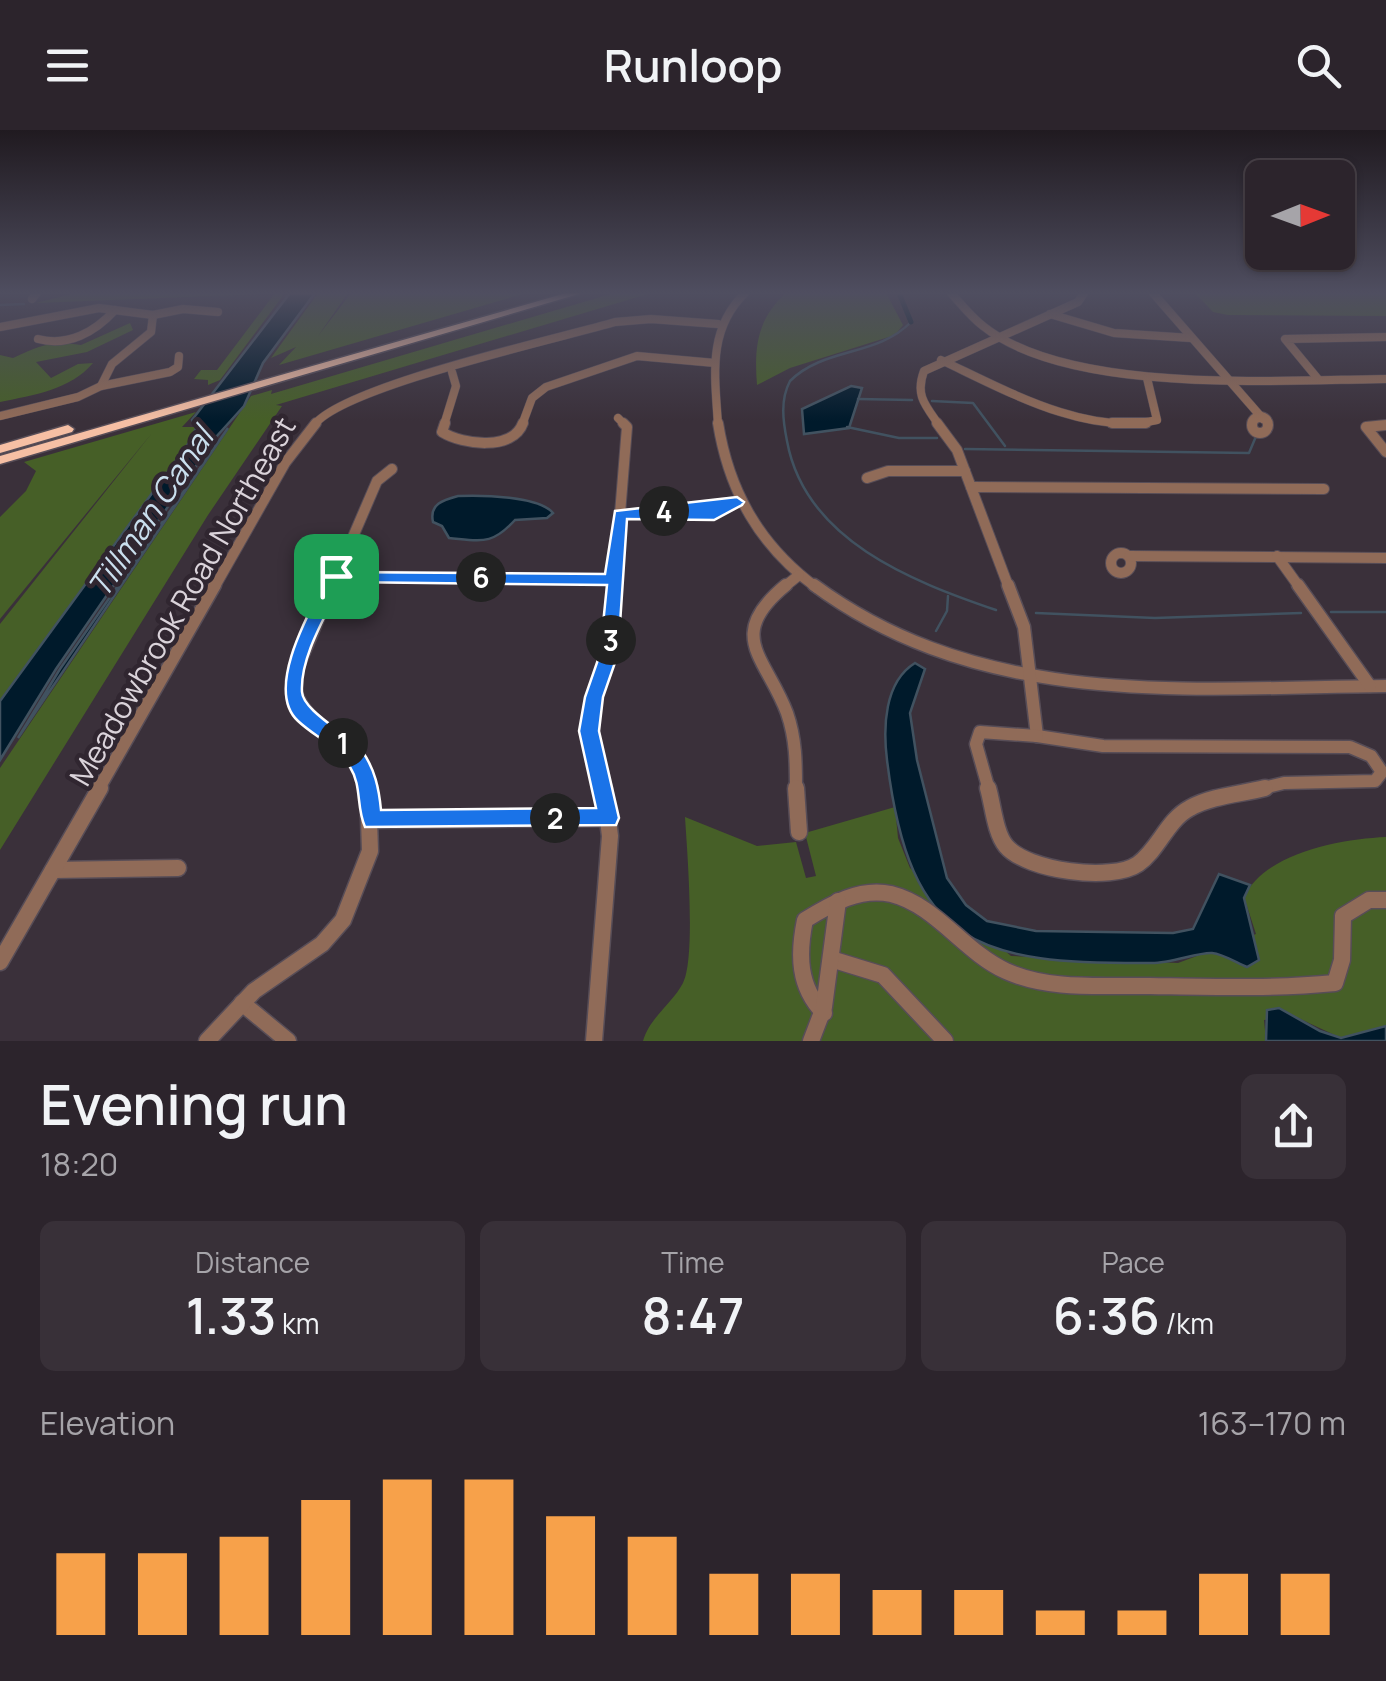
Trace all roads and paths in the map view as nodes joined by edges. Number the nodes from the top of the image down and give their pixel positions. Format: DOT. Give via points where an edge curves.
graph roads {
  1 [pos="81,336"];
  2 [pos="150,336"];
  3 [pos="398,336"];
  4 [pos="430,336"];
  5 [pos="571,336"];
  6 [pos="715,336"];
  7 [pos="999,336"];
  8 [pos="1001,336"];
  9 [pos="1153,336"];
  10 [pos="1189,336"];
  11 [pos="1386,337"];
  12 [pos="1191,338"];
  13 [pos="38,339"];
  14 [pos="179,356"];
  15 [pos="941,360"];
  16 [pos="715,363"];
  17 [pos="452,372"];
  18 [pos="1147,378"];
  19 [pos="1227,378"];
  20 [pos="1318,379"];
  21 [pos="1386,379"];
  22 [pos="101,386"];
  23 [pos="0,416"];
  24 [pos="618,418"];
  25 [pos="1263,418"];
  26 [pos="1386,425"];
  27 [pos="0,449"];
  28 [pos="1386,452"];
  29 [pos="0,460"];
  30 [pos="392,469"];
  31 [pos="965,471"];
  32 [pos="867,478"];
  33 [pos="971,487"];
  34 [pos="1324,488"];
  35 [pos="737,502"];
  36 [pos="620,514"];
  37 [pos="1129,556"];
  38 [pos="1277,556"];
  39 [pos="1386,558"];
  40 [pos="799,575"];
  41 [pos="336,576"];
  42 [pos="612,580"];
  43 [pos="1030,678"];
  44 [pos="1370,686"];
  45 [pos="1386,686"];
  46 [pos="1038,736"];
  47 [pos="609,818"];
  48 [pos="372,820"];
  49 [pos="799,832"];
  50 [pos="178,868"];
  51 [pos="53,870"];
  52 [pos="1386,900"];
  53 [pos="838,901"];
  54 [pos="831,959"];
  55 [pos="0,962"];
  56 [pos="242,1003"];
  57 [pos="824,1013"];
  58 [pos="206,1041"];
  59 [pos="288,1041"];
  60 [pos="594,1041"];
  61 [pos="810,1041"];
  62 [pos="945,1041"];
  1 -- 13 [label="street"];
  2 -- 22 [label="street" via="124,352"];
  3 -- 27 [label="highway"];
  4 -- 29 [label="highway"];
  5 -- 17 [label="street, Meadowbrook Road Northeast"];
  6 -- 16 [label="street"];
  7 -- 15 [label="street"];
  8 -- 18 [label="street" via="1047,356"];
  9 -- 12 [label="street"];
  10 -- 12 [label="street"];
  11 -- 20 [label="street" via="1284,339"];
  12 -- 19 [label="street"];
  14 -- 22 [label="street" via="170,372"];
  15 -- 18 [label="street" via="1018,395 1136,424 1157,420"];
  15 -- 31 [label="street" via="924,371 918,387"];
  16 -- 17 [label="street" via="638,356 564,381 536,392 520,432 488,441 453,440 442,432 456,386"];
  16 -- 35 [label="street" via="720,448"];
  17 -- 51 [label="street, Meadowbrook Road Northeast" via="362,395 308,428"];
  18 -- 19 [label="street"];
  19 -- 20 [label="street"];
  19 -- 25 [label="street"];
  20 -- 21 [label="street"];
  22 -- 23 [label="street"];
  24 -- 36 [label="street" via="626,428"];
  26 -- 28 [label="street" via="1366,427"];
  30 -- 41 [label="street" via="377,480"];
  31 -- 32 [label="street" via="888,471"];
  31 -- 33 [label="street"];
  33 -- 34 [label="street"];
  33 -- 43 [label="street" via="1024,627"];
  35 -- 36 [label="street" via="714,515"];
  35 -- 40 [label="street"];
  36 -- 42 [label="street"];
  37 -- 38 [label="street"];
  38 -- 39 [label="street"];
  38 -- 44 [label="street"];
  40 -- 43 [label="street" via="922,646"];
  40 -- 49 [label="street" via="767,598 752,634 761,673 792,726"];
  41 -- 42 [label="street"];
  41 -- 48 [label="street" via="296,666 292,697 303,715 334,734 357,760"];
  42 -- 47 [label="street" via="609,654 589,731"];
  43 -- 44 [label="street" via="1109,687"];
  43 -- 46 [label="street"];
  44 -- 45 [label="street"];
  46 -- 46 [label="street" via="986,729 976,744 1003,844 1029,864 1127,870 1141,864 1183,810 1195,805 1284,783 1375,781 1382,772 1371,756 1350,747 1088,746"];
  47 -- 48 [label="street"];
  47 -- 60 [label="street"];
  48 -- 56 [label="street" via="366,862 342,920 318,948"];
  50 -- 51 [label="street"];
  51 -- 55 [label="street, Meadowbrook Road Northeast"];
  52 -- 53 [label="street" via="1369,900 1344,916 1335,982 1286,989 1050,984 972,954 890,894"];
  53 -- 54 [label="street"];
  53 -- 57 [label="street" via="805,920 800,940 806,987"];
  54 -- 57 [label="street"];
  54 -- 62 [label="street" via="883,974"];
  56 -- 58 [label="street"];
  56 -- 59 [label="street"];
  57 -- 61 [label="street"];
}
